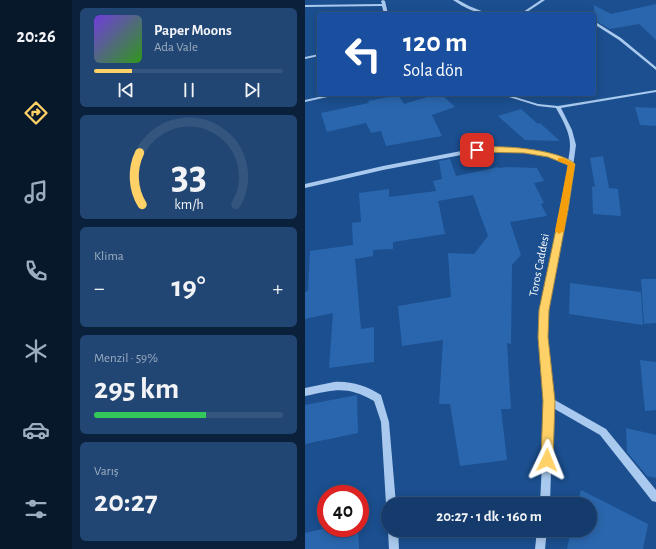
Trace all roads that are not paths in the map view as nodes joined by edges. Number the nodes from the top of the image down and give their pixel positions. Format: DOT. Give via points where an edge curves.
graph roads {
  1 [pos="383,0"];
  2 [pos="455,0"];
  3 [pos="543,0"];
  4 [pos="383,5"];
  5 [pos="305,6"];
  6 [pos="385,12"];
  7 [pos="482,12"];
  8 [pos="525,12"];
  9 [pos="596,23"];
  10 [pos="317,56"];
  11 [pos="305,58"];
  12 [pos="656,69"];
  13 [pos="656,91"];
  14 [pos="329,96"];
  15 [pos="508,96"];
  16 [pos="305,101"];
  17 [pos="558,107"];
  18 [pos="571,164"];
  19 [pos="305,186"];
  20 [pos="305,392"];
  21 [pos="549,401"];
  22 [pos="390,497"];
  23 [pos="545,497"];
  24 [pos="656,497"];
  25 [pos="393,537"];
  26 [pos="541,537"];
  27 [pos="394,549"];
  28 [pos="540,549"];
  1 -- 4 [label="street"];
  2 -- 7 [label="street"];
  3 -- 8 [label="street"];
  4 -- 5 [label="street"];
  4 -- 6 [label="street"];
  9 -- 12 [label="street" via="620,38"];
  10 -- 11 [label="street"];
  13 -- 17 [label="street"];
  14 -- 16 [label="street"];
  15 -- 17 [label="street" via="538,105"];
  17 -- 18 [label="street, Toros Caddesi" via="572,135"];
  18 -- 19 [label="street" via="549,155 524,151 477,150"];
  18 -- 21 [label="street, Toros Caddesi" via="544,310 543,337"];
  20 -- 22 [label="street" via="346,385 363,389 378,398 385,422"];
  21 -- 23 [label="street, Toros Caddesi"];
  21 -- 24 [label="street" via="603,432"];
  25 -- 27 [label="street"];
  26 -- 28 [label="street"];
}
